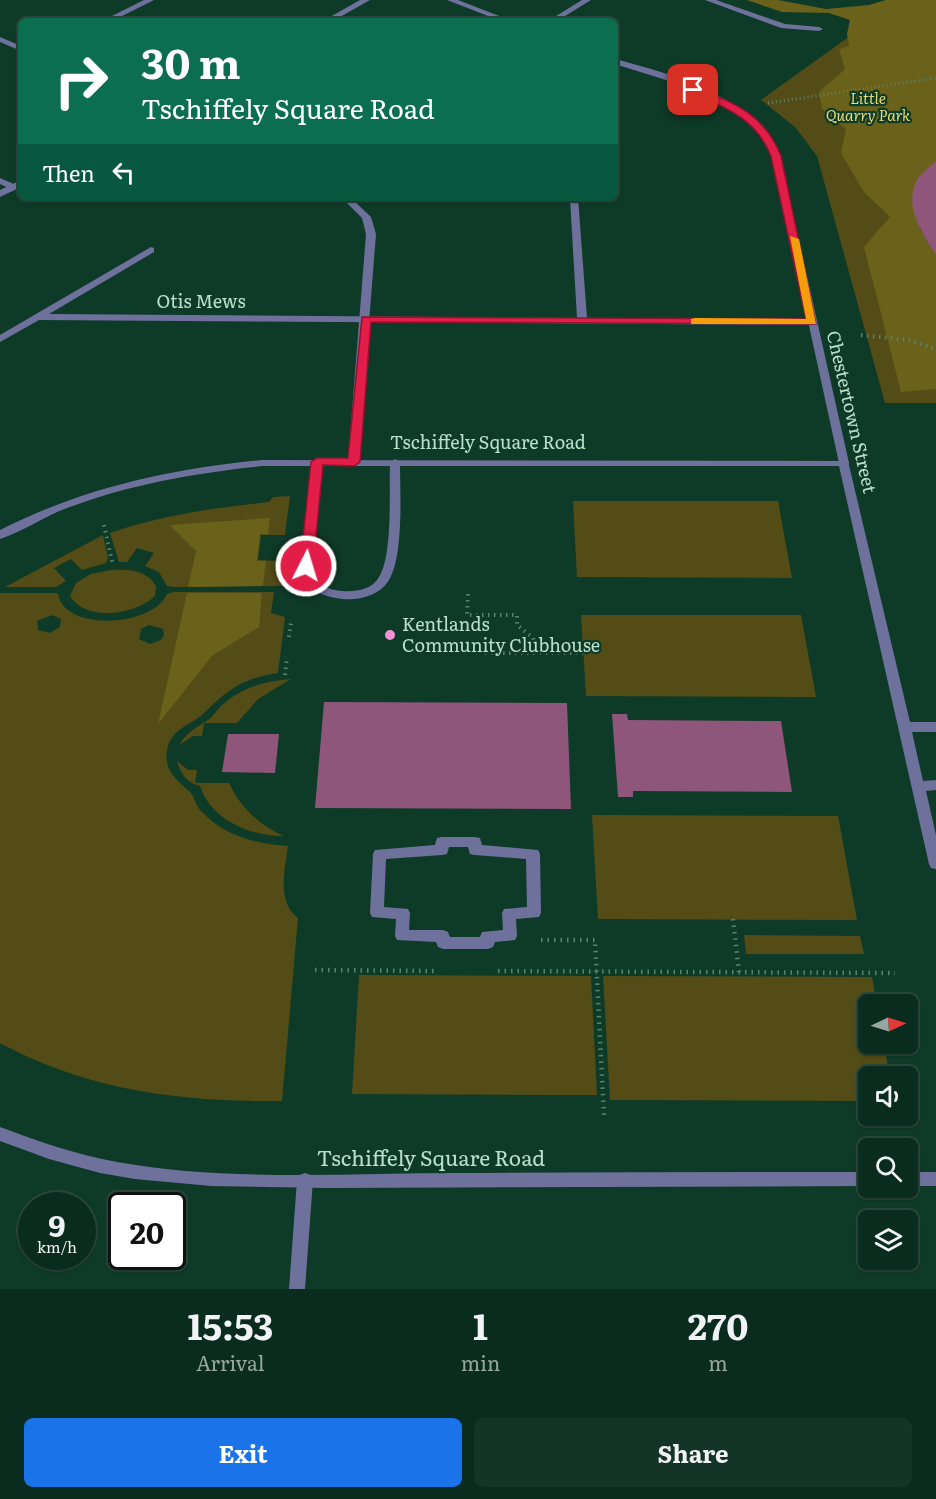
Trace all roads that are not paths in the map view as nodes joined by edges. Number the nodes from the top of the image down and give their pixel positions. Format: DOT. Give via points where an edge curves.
graph roads {
  1 [pos="150,0"];
  2 [pos="366,0"];
  3 [pos="451,0"];
  4 [pos="587,0"];
  5 [pos="709,0"];
  6 [pos="112,18"];
  7 [pos="333,18"];
  8 [pos="500,18"];
  9 [pos="557,18"];
  10 [pos="819,29"];
  11 [pos="0,39"];
  12 [pos="18,47"];
  13 [pos="618,61"];
  14 [pos="0,181"];
  15 [pos="17,185"];
  16 [pos="0,194"];
  17 [pos="349,201"];
  18 [pos="574,201"];
  19 [pos="151,250"];
  20 [pos="37,317"];
  21 [pos="366,319"];
  22 [pos="582,321"];
  23 [pos="812,322"];
  24 [pos="0,339"];
  25 [pos="317,462"];
  26 [pos="354,462"];
  27 [pos="395,462"];
  28 [pos="844,464"];
  29 [pos="0,535"];
  30 [pos="905,727"];
  31 [pos="936,727"];
  32 [pos="918,786"];
  33 [pos="936,786"];
  34 [pos="936,864"];
  35 [pos="488,940"];
  36 [pos="0,1134"];
  37 [pos="858,1179"];
  38 [pos="918,1179"];
  39 [pos="936,1179"];
  40 [pos="305,1180"];
  41 [pos="297,1289"];
  1 -- 6 [label="street"];
  2 -- 7 [label="street"];
  3 -- 8 [label="street"];
  4 -- 9 [label="street"];
  5 -- 10 [label="street" via="784,26"];
  11 -- 12 [label="street"];
  13 -- 23 [label="street, Chestertown Street" via="737,108 769,139"];
  14 -- 15 [label="street"];
  15 -- 16 [label="street"];
  17 -- 21 [label="street" via="366,217 371,234"];
  18 -- 22 [label="street"];
  19 -- 20 [label="street"];
  20 -- 21 [label="street, Otis Mews"];
  20 -- 24 [label="street"];
  21 -- 22 [label="street, Otis Mews"];
  21 -- 26 [label="street"];
  22 -- 23 [label="street, Otis Mews"];
  23 -- 28 [label="street, Chestertown Street"];
  25 -- 26 [label="street, Tschiffely Square Road"];
  25 -- 27 [label="street" via="307,572 310,582 320,589 345,596 377,587 388,572"];
  25 -- 29 [label="street, Tschiffely Square Road" via="220,467 137,482 77,498"];
  26 -- 27 [label="street, Tschiffely Square Road"];
  27 -- 28 [label="street, Tschiffely Square Road"];
  28 -- 30 [label="street, Chestertown Street"];
  30 -- 31 [label="street"];
  30 -- 32 [label="street, Chestertown Street"];
  32 -- 33 [label="street"];
  32 -- 34 [label="street, Chestertown Street"];
  35 -- 35 [label="street" via="443,943 443,936 402,936 403,913 377,913 380,854 442,850 442,842 475,842 475,850 532,854 534,914 509,913 510,936 488,936"];
  36 -- 40 [label="street, Tschiffely Square Road" via="45,1152 134,1172"];
  37 -- 40 [label="street, Tschiffely Square Road"];
  38 -- 39 [label="street"];
  40 -- 41 [label="street"];
}
